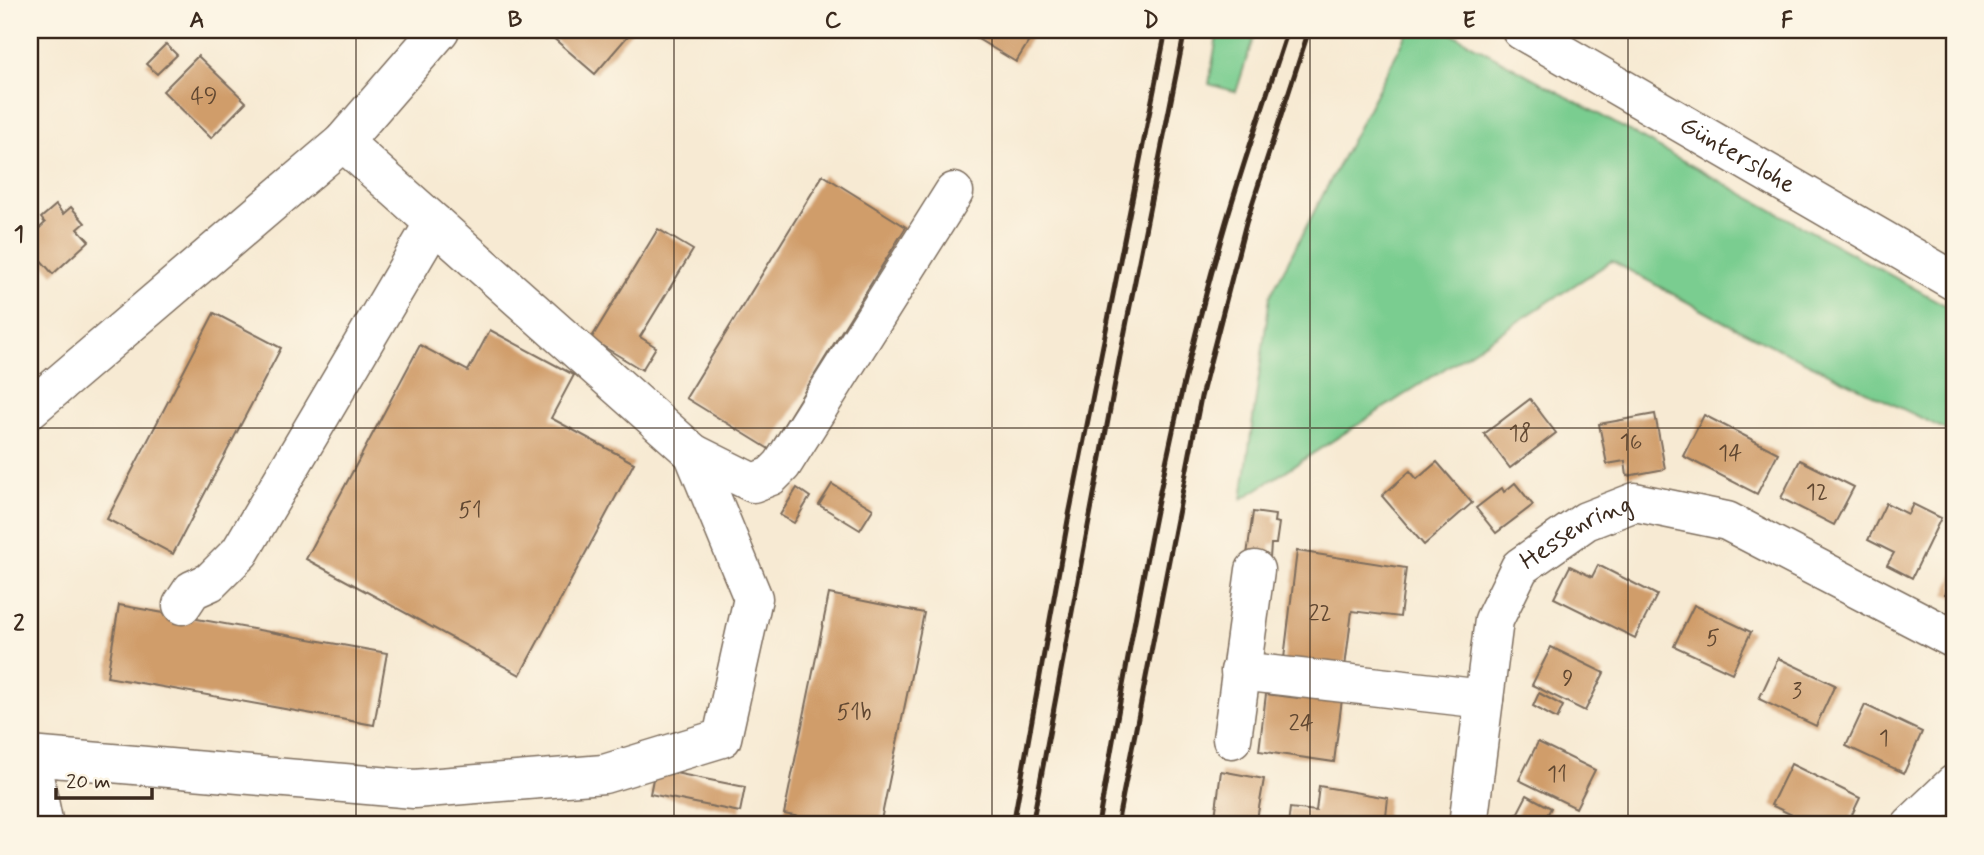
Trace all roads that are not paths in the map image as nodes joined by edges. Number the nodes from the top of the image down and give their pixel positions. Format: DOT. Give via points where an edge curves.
graph roads {
  1 [pos="440,30"];
  2 [pos="1521,30"];
  3 [pos="343,142"];
  4 [pos="954,192"];
  5 [pos="434,223"];
  6 [pos="1954,281"];
  7 [pos="30,409"];
  8 [pos="693,453"];
  9 [pos="1255,570"];
  10 [pos="182,605"];
  11 [pos="1954,639"];
  12 [pos="1240,671"];
  13 [pos="1484,699"];
  14 [pos="1232,739"];
  15 [pos="30,756"];
  16 [pos="1954,783"];
  17 [pos="44,825"];
  18 [pos="1468,825"];
  19 [pos="1911,825"];
  1 -- 3 [label="street"];
  2 -- 6 [label="street, Günterslohe"];
  3 -- 5 [label="street"];
  3 -- 7 [label="street"];
  4 -- 8 [label="street" via="777,471 753,483"];
  5 -- 8 [label="street"];
  5 -- 10 [label="street" via="240,552 210,582 192,590"];
  8 -- 15 [label="street" via="753,598 722,738 604,774 414,789"];
  9 -- 12 [label="street"];
  11 -- 13 [label="street, Hessenring" via="1727,521 1635,502 1586,521 1520,567 1494,621"];
  12 -- 13 [label="street"];
  12 -- 14 [label="street"];
  13 -- 18 [label="street, Hessenring"];
  15 -- 17 [label="street"];
  16 -- 19 [label="street"];
}
